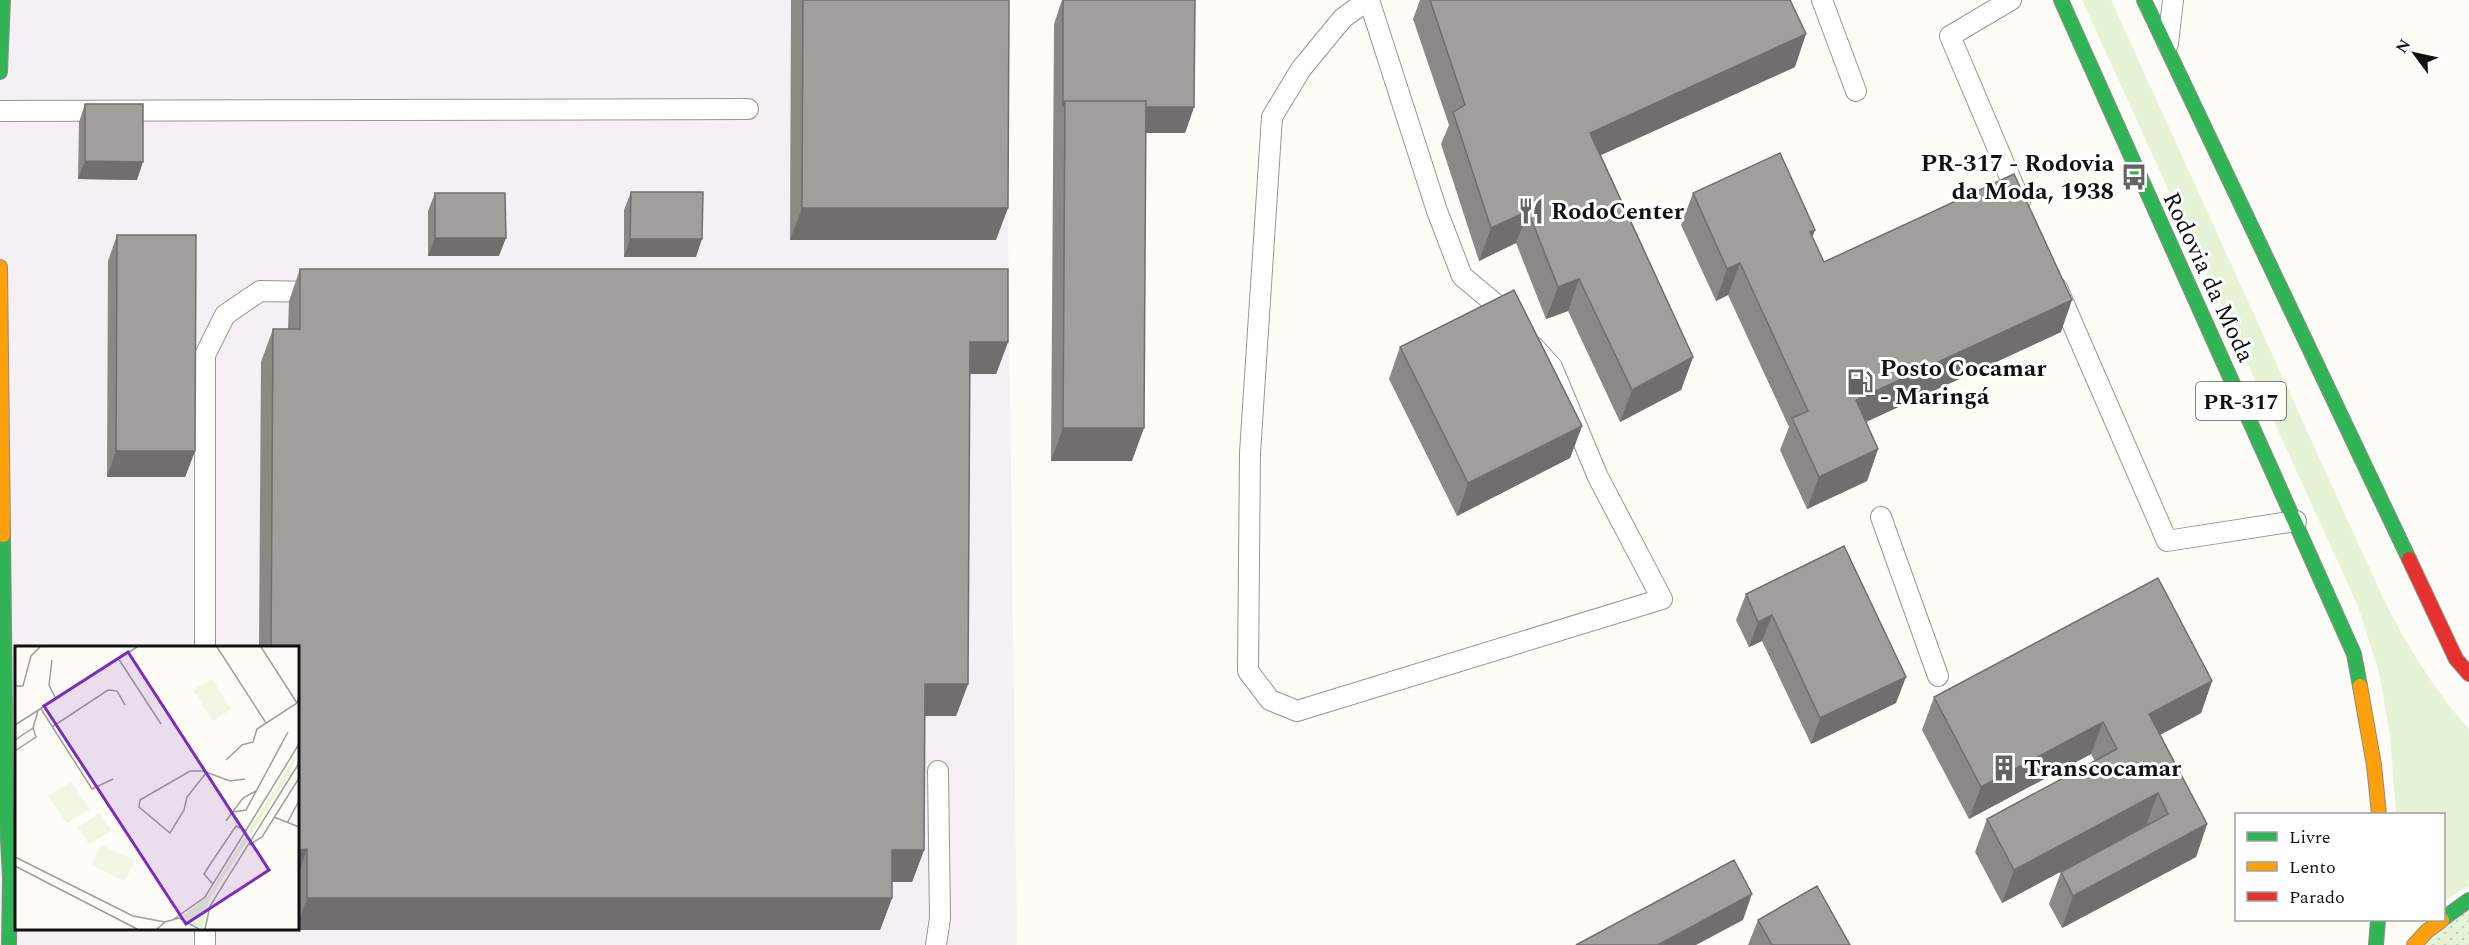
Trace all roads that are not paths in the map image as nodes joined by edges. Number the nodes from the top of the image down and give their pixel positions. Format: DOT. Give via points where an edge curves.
graph roads {
  1 [pos="3,0"];
  2 [pos="1368,0"];
  3 [pos="1822,0"];
  4 [pos="2011,0"];
  5 [pos="2061,0"];
  6 [pos="2144,0"];
  7 [pos="2173,0"];
  8 [pos="2167,49"];
  9 [pos="0,72"];
  10 [pos="1856,91"];
  11 [pos="748,109"];
  12 [pos="0,111"];
  13 [pos="2029,221"];
  14 [pos="0,267"];
  15 [pos="2052,276"];
  16 [pos="341,292"];
  17 [pos="1881,517"];
  18 [pos="2296,521"];
  19 [pos="205,646"];
  20 [pos="2469,674"];
  21 [pos="1938,676"];
  22 [pos="938,771"];
  23 [pos="2379,813"];
  24 [pos="3,819"];
  25 [pos="2469,900"];
  26 [pos="2445,918"];
  27 [pos="2378,921"];
  28 [pos="2440,921"];
  29 [pos="9,945"];
  30 [pos="936,945"];
  31 [pos="2376,945"];
  32 [pos="2414,945"];
  1 -- 9 [label="main road"];
  2 -- 2 [label="lane" via="1462,276 1499,307 1552,367 1598,477 1662,599 1297,711 1270,700 1248,671 1250,453 1272,117 1301,69 1343,18"];
  3 -- 10 [label="lane"];
  4 -- 13 [label="lane" via="1950,36"];
  5 -- 18 [label="main road, Rodovia da Moda / PR-317"];
  6 -- 8 [label="main road, PR-317"];
  7 -- 8 [label="lane"];
  8 -- 20 [label="main road, PR-317" via="2456,659"];
  11 -- 12 [label="lane"];
  14 -- 24 [label="main road"];
  15 -- 18 [label="lane" via="2167,540"];
  16 -- 19 [label="lane" via="260,291 225,315 205,356"];
  17 -- 21 [label="lane"];
  18 -- 23 [label="main road, Rodovia da Moda / PR-317" via="2354,654"];
  22 -- 30 [label="lane" via="940,918"];
  24 -- 29 [label="main road" via="10,878"];
  25 -- 26 [label="main road"];
  27 -- 31 [label="main road"];
  28 -- 32 [label="main road"];
}
